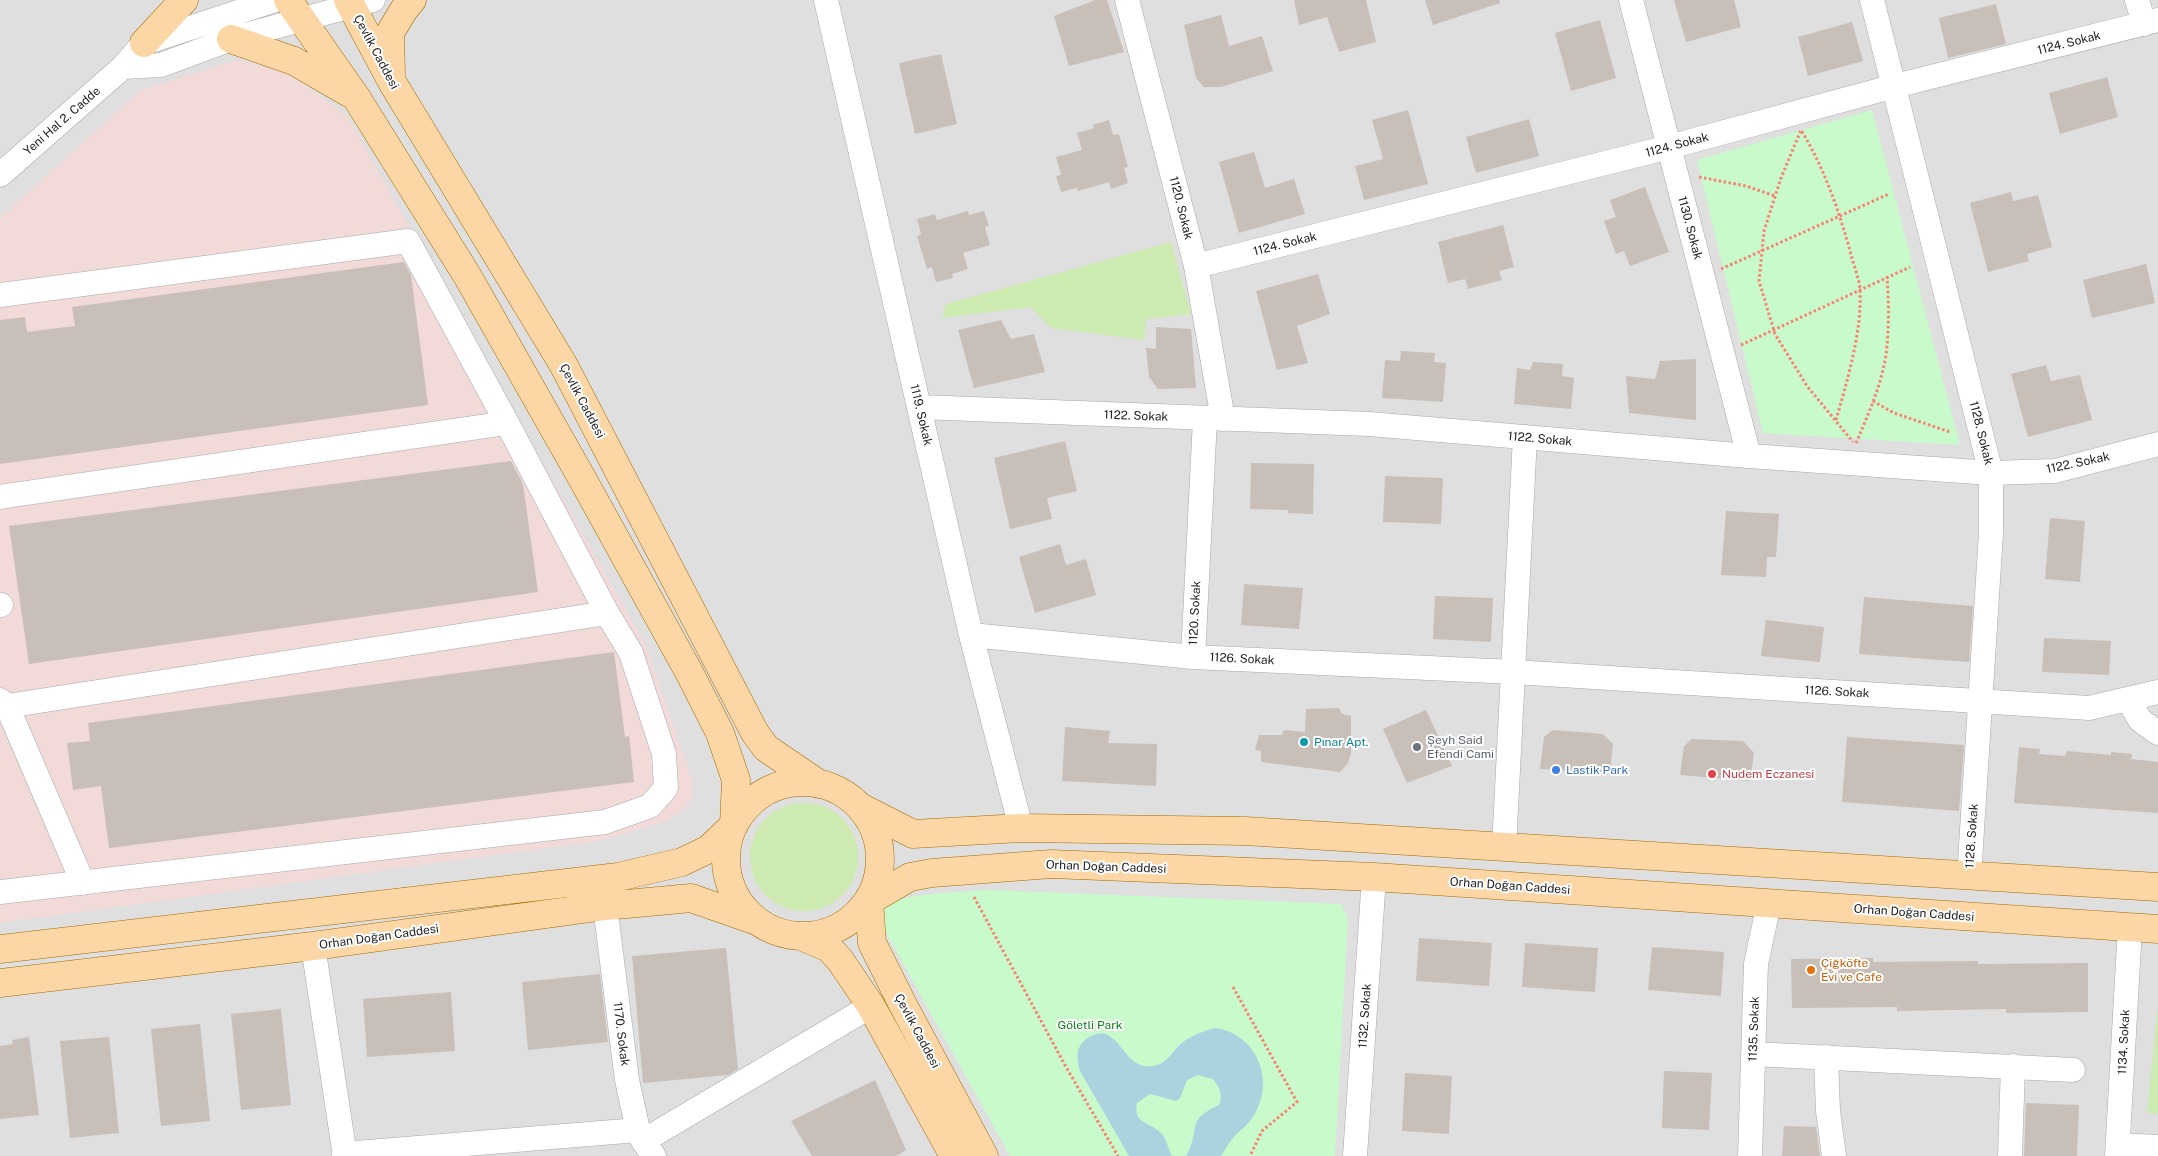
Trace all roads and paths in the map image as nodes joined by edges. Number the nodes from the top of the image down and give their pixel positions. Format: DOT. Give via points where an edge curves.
graph roads {
  1 [pos="184,0"];
  2 [pos="275,0"];
  3 [pos="412,0"];
  4 [pos="826,0"];
  5 [pos="1128,0"];
  6 [pos="1631,0"];
  7 [pos="1872,0"];
  8 [pos="2137,0"];
  9 [pos="357,2"];
  10 [pos="295,10"];
  11 [pos="2151,22"];
  12 [pos="230,39"];
  13 [pos="144,43"];
  14 [pos="124,67"];
  15 [pos="392,82"];
  16 [pos="1895,86"];
  17 [pos="356,97"];
  18 [pos="1669,148"];
  19 [pos="1691,174"];
  20 [pos="0,175"];
  21 [pos="1889,194"];
  22 [pos="1775,196"];
  23 [pos="1839,216"];
  24 [pos="1762,250"];
  25 [pos="1196,266"];
  26 [pos="1910,267"];
  27 [pos="1702,277"];
  28 [pos="1887,277"];
  29 [pos="1860,290"];
  30 [pos="0,295"];
  31 [pos="1774,330"];
  32 [pos="1722,354"];
  33 [pos="1873,401"];
  34 [pos="919,407"];
  35 [pos="1214,419"];
  36 [pos="1836,420"];
  37 [pos="507,423"];
  38 [pos="1950,432"];
  39 [pos="1525,438"];
  40 [pos="2158,444"];
  41 [pos="1749,456"];
  42 [pos="1991,473"];
  43 [pos="0,497"];
  44 [pos="607,613"];
  45 [pos="971,635"];
  46 [pos="1193,657"];
  47 [pos="1514,672"];
  48 [pos="2158,692"];
  49 [pos="2128,699"];
  50 [pos="1982,700"];
  51 [pos="2,703"];
  52 [pos="2158,733"];
  53 [pos="819,784"];
  54 [pos="862,808"];
  55 [pos="734,825"];
  56 [pos="1021,828"];
  57 [pos="1504,848"];
  58 [pos="1374,877"];
  59 [pos="1969,877"];
  60 [pos="83,883"];
  61 [pos="2158,887"];
  62 [pos="0,892"];
  63 [pos="974,896"];
  64 [pos="868,901"];
  65 [pos="1769,903"];
  66 [pos="605,906"];
  67 [pos="754,920"];
  68 [pos="2130,928"];
  69 [pos="2158,929"];
  70 [pos="803,937"];
  71 [pos="313,946"];
  72 [pos="0,949"];
  73 [pos="0,983"];
  74 [pos="1233,987"];
  75 [pos="871,1006"];
  76 [pos="1753,1054"];
  77 [pos="1826,1057"];
  78 [pos="2014,1066"];
  79 [pos="2073,1070"];
  80 [pos="645,1142"];
  81 [pos="2158,1147"];
  82 [pos="2118,1151"];
  83 [pos="345,1155"];
  84 [pos="954,1156"];
  85 [pos="984,1156"];
  86 [pos="1118,1156"];
  87 [pos="1250,1156"];
  88 [pos="1355,1156"];
  89 [pos="1750,1156"];
  90 [pos="1834,1156"];
  91 [pos="2010,1156"];
  1 -- 13 [label="main road"];
  2 -- 13 [label="street"];
  3 -- 15 [label="main road" via="390,34"];
  4 -- 34 [label="street, 1119. Sokak"];
  5 -- 25 [label="street, 1120. Sokak"];
  6 -- 18 [label="street, 1130. Sokak"];
  7 -- 16 [label="street, 1128. Sokak"];
  8 -- 11 [label="street"];
  9 -- 10 [label="street"];
  9 -- 15 [label="main road, Çevlik Caddesi"];
  10 -- 12 [label="street"];
  10 -- 17 [label="main road"];
  11 -- 16 [label="street, 1124. Sokak"];
  12 -- 14 [label="street" via="162,64"];
  12 -- 17 [label="main road" via="294,61"];
  13 -- 14 [label="street, Yeni Hal 2. Cadde"];
  14 -- 20 [label="street, Yeni Hal 2. Cadde"];
  15 -- 53 [label="main road, Çevlik Caddesi" via="563,364 755,733 766,748"];
  16 -- 18 [label="street, 1124. Sokak"];
  16 -- 42 [label="street, 1128. Sokak"];
  17 -- 55 [label="main road" via="473,286 689,672 720,733 736,780"];
  18 -- 25 [label="street, 1124. Sokak"];
  18 -- 27 [label="street, 1130. Sokak"];
  19 -- 22 [label="path"];
  21 -- 23 [label="path"];
  22 -- 23 [label="path" via="1800,130 1828,183"];
  22 -- 24 [label="path" via="1764,231"];
  23 -- 24 [label="path"];
  23 -- 29 [label="path"];
  24 -- 27 [label="path"];
  24 -- 31 [label="path" via="1759,281"];
  25 -- 35 [label="street, 1120. Sokak"];
  26 -- 28 [label="path"];
  27 -- 32 [label="street, 1130. Sokak"];
  28 -- 29 [label="path"];
  28 -- 33 [label="path" via="1886,356"];
  29 -- 31 [label="path"];
  29 -- 36 [label="path" via="1853,352"];
  30 -- 37 [label="street" via="408,241"];
  31 -- 32 [label="path"];
  31 -- 36 [label="path" via="1807,386"];
  32 -- 41 [label="street, 1130. Sokak"];
  33 -- 36 [label="path" via="1855,445"];
  33 -- 38 [label="path" via="1894,413"];
  34 -- 35 [label="street, 1122. Sokak"];
  34 -- 45 [label="street, 1119. Sokak"];
  35 -- 39 [label="street, 1122. Sokak" via="1369,424"];
  35 -- 46 [label="street, 1120. Sokak"];
  37 -- 43 [label="street"];
  37 -- 44 [label="street"];
  39 -- 41 [label="street, 1122. Sokak"];
  39 -- 47 [label="street"];
  40 -- 42 [label="street, 1122. Sokak" via="2055,471"];
  41 -- 42 [label="street, 1122. Sokak"];
  42 -- 50 [label="street, 1128. Sokak" via="1992,533"];
  44 -- 51 [label="street"];
  44 -- 60 [label="street" via="631,653 664,754 666,788 650,806 605,822"];
  45 -- 46 [label="street, 1126. Sokak"];
  45 -- 56 [label="street, 1119. Sokak"];
  46 -- 47 [label="street, 1126. Sokak"];
  47 -- 50 [label="street, 1126. Sokak"];
  47 -- 57 [label="street"];
  48 -- 49 [label="street, 1126. Sokak"];
  49 -- 50 [label="street, 1126. Sokak" via="2088,708"];
  49 -- 52 [label="street" via="2140,720"];
  50 -- 59 [label="street, 1128. Sokak"];
  51 -- 60 [label="street"];
  53 -- 54 [label="main road" via="842,792"];
  53 -- 55 [label="main road" via="795,782 770,789 749,804"];
  54 -- 56 [label="main road" via="913,834"];
  54 -- 64 [label="main road" via="875,829 881,853 878,878"];
  55 -- 67 [label="main road" via="726,850 727,876 737,900"];
  55 -- 72 [label="main road" via="709,849 682,862 618,878"];
  56 -- 57 [label="main road" via="1245,831"];
  57 -- 59 [label="main road"];
  58 -- 64 [label="main road, Orhan Doğan Caddesi" via="1051,864 932,872 910,877"];
  58 -- 65 [label="main road, Orhan Doğan Caddesi"];
  58 -- 88 [label="street, 1132. Sokak"];
  59 -- 61 [label="main road"];
  60 -- 62 [label="street"];
  63 -- 86 [label="path"];
  64 -- 70 [label="main road" via="852,919 829,932"];
  64 -- 85 [label="main road, Çevlik Caddesi" via="872,943"];
  65 -- 68 [label="main road, Orhan Doğan Caddesi"];
  65 -- 76 [label="street, 1135. Sokak" via="1756,964"];
  66 -- 67 [label="main road, Orhan Doğan Caddesi" via="691,898"];
  66 -- 71 [label="main road, Orhan Doğan Caddesi"];
  66 -- 80 [label="street, 1170. Sokak" via="627,1080"];
  67 -- 70 [label="main road" via="777,932"];
  68 -- 69 [label="main road, Orhan Doğan Caddesi"];
  68 -- 82 [label="street, 1134. Sokak"];
  70 -- 75 [label="main road" via="829,948"];
  71 -- 73 [label="main road, Orhan Doğan Caddesi"];
  71 -- 83 [label="street"];
  74 -- 87 [label="path" via="1297,1102 1262,1131"];
  75 -- 80 [label="street"];
  75 -- 84 [label="main road"];
  76 -- 77 [label="street"];
  76 -- 89 [label="street, 1135. Sokak"];
  77 -- 78 [label="street"];
  77 -- 90 [label="street"];
  78 -- 79 [label="street"];
  78 -- 91 [label="street"];
  80 -- 83 [label="street"];
  81 -- 82 [label="street"];
}
